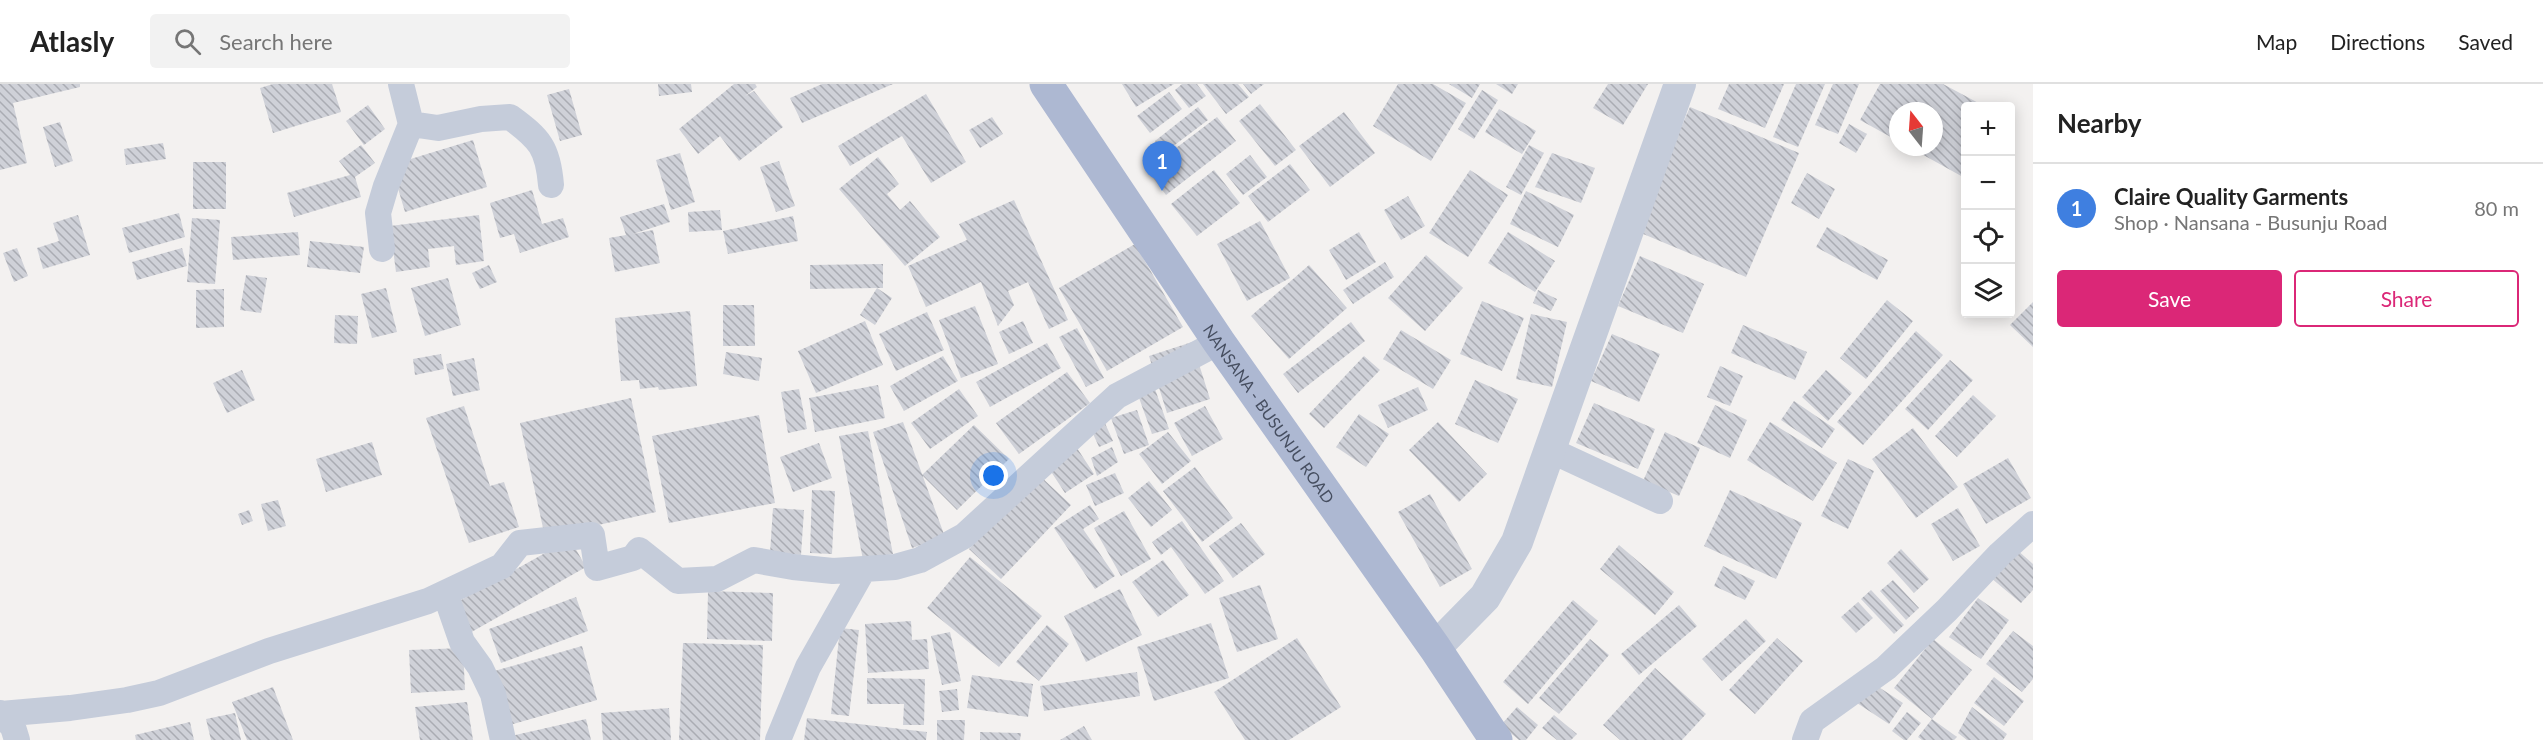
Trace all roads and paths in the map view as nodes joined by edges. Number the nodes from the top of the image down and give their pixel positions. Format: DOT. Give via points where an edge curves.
graph roads {
  1 [pos="401,84"];
  2 [pos="1046,84"];
  3 [pos="1680,84"];
  4 [pos="411,124"];
  5 [pos="551,185"];
  6 [pos="382,249"];
  7 [pos="1219,342"];
  8 [pos="1550,450"];
  9 [pos="1660,501"];
  10 [pos="2033,524"];
  11 [pos="863,570"];
  12 [pos="446,593"];
  13 [pos="1435,648"];
  14 [pos="1,713"];
  15 [pos="17,740"];
  16 [pos="503,740"];
  17 [pos="778,740"];
  18 [pos="1496,740"];
  19 [pos="1805,740"];
  1 -- 4 [label="street"];
  2 -- 7 [label="main road, NANSANA - BUSUNJU ROAD"];
  3 -- 8 [label="street"];
  4 -- 5 [label="street" via="438,128 510,117 532,133 549,158"];
  4 -- 6 [label="street" via="378,213"];
  7 -- 11 [label="street" via="1117,396 958,540 920,560"];
  7 -- 13 [label="main road, NANSANA - BUSUNJU ROAD"];
  8 -- 9 [label="street"];
  8 -- 13 [label="street" via="1517,542 1485,597"];
  10 -- 19 [label="street" via="1886,668 1812,721"];
  11 -- 12 [label="street" via="793,567 754,560 717,579 678,581 639,550 633,558 597,568 592,535 520,543 502,566"];
  11 -- 17 [label="street" via="808,667"];
  12 -- 14 [label="street" via="231,664 159,693"];
  12 -- 16 [label="street" via="462,642 493,694"];
  13 -- 18 [label="main road, NANSANA - BUSUNJU ROAD"];
  14 -- 15 [label="street" via="13,727"];
}
